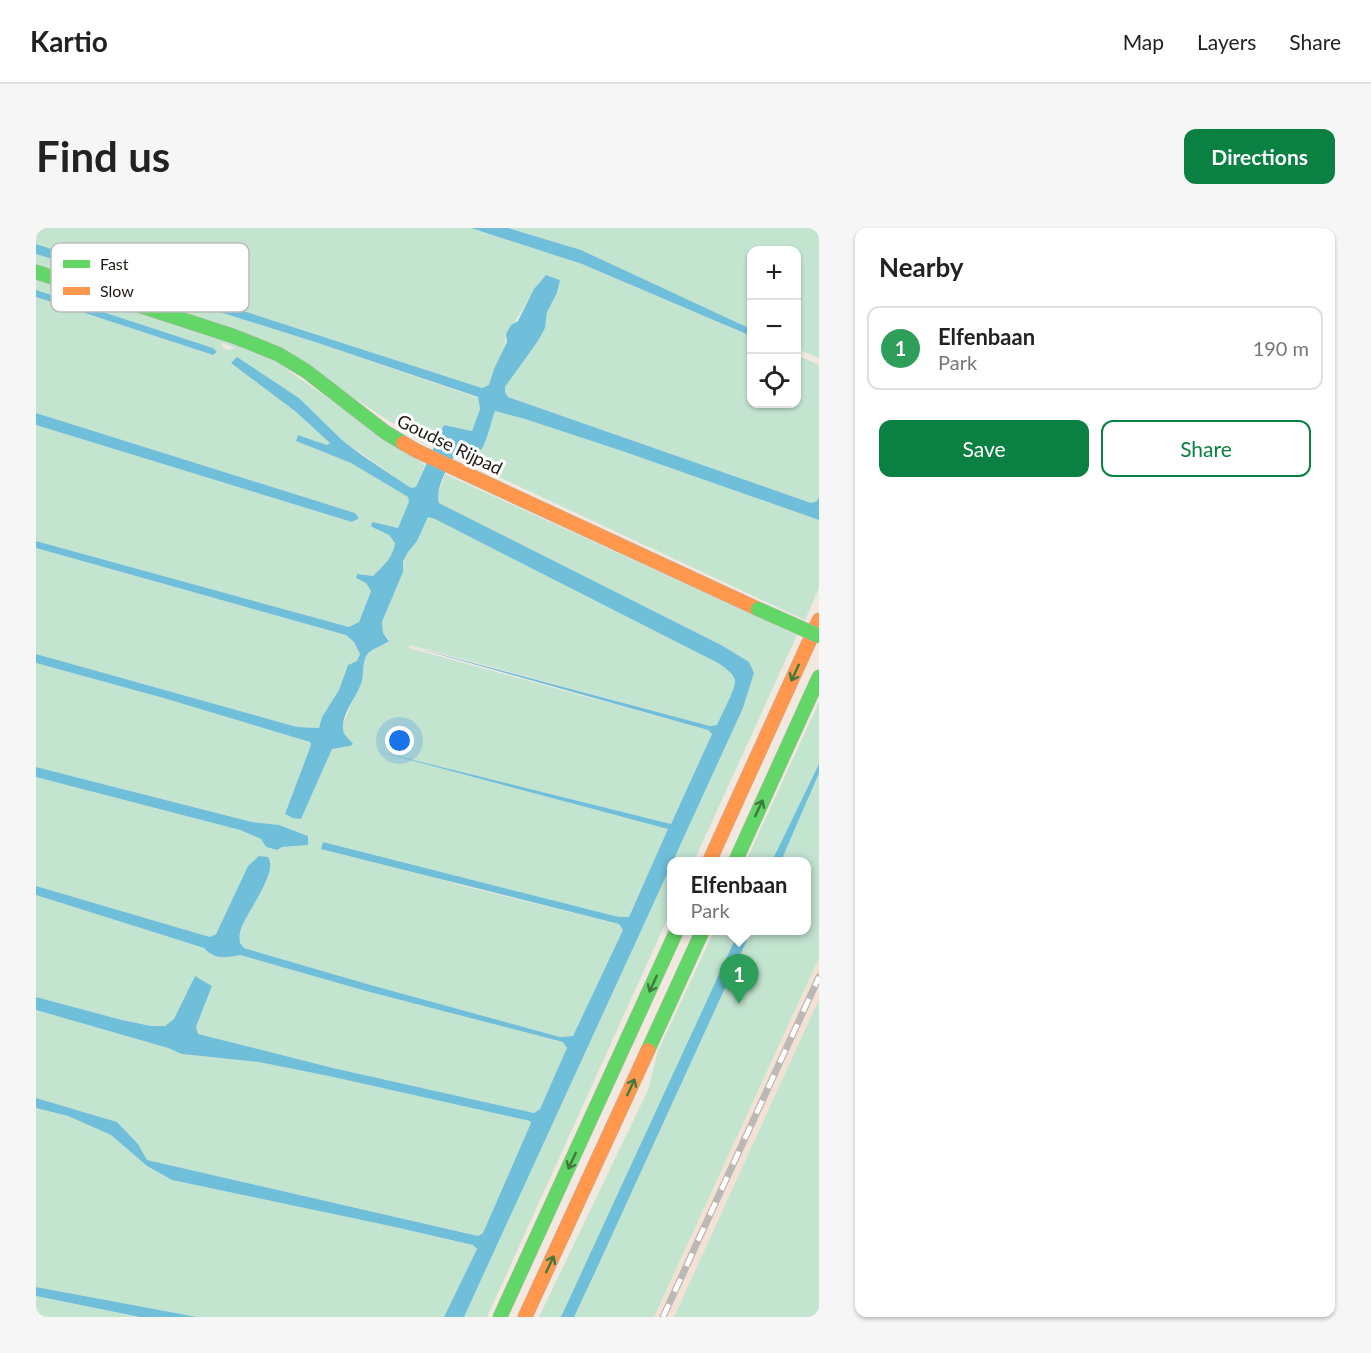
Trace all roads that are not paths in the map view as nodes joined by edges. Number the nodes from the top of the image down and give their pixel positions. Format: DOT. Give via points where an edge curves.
graph roads {
  1 [pos="36,272"];
  2 [pos="51,277"];
  3 [pos="159,312"];
  4 [pos="819,620"];
  5 [pos="819,636"];
  6 [pos="819,677"];
  7 [pos="711,857"];
  8 [pos="737,857"];
  9 [pos="675,935"];
  10 [pos="701,935"];
  11 [pos="500,1317"];
  12 [pos="525,1317"];
  1 -- 2 [label="main road, Goudse Rijpad, bridge"];
  3 -- 5 [label="main road, Goudse Rijpad, bridge" via="278,354 417,451"];
  4 -- 7 [label="main road, one-way"];
  8 -- 6 [label="main road, one-way"];
  9 -- 11 [label="main road, one-way"];
  12 -- 10 [label="main road, one-way"];
}
